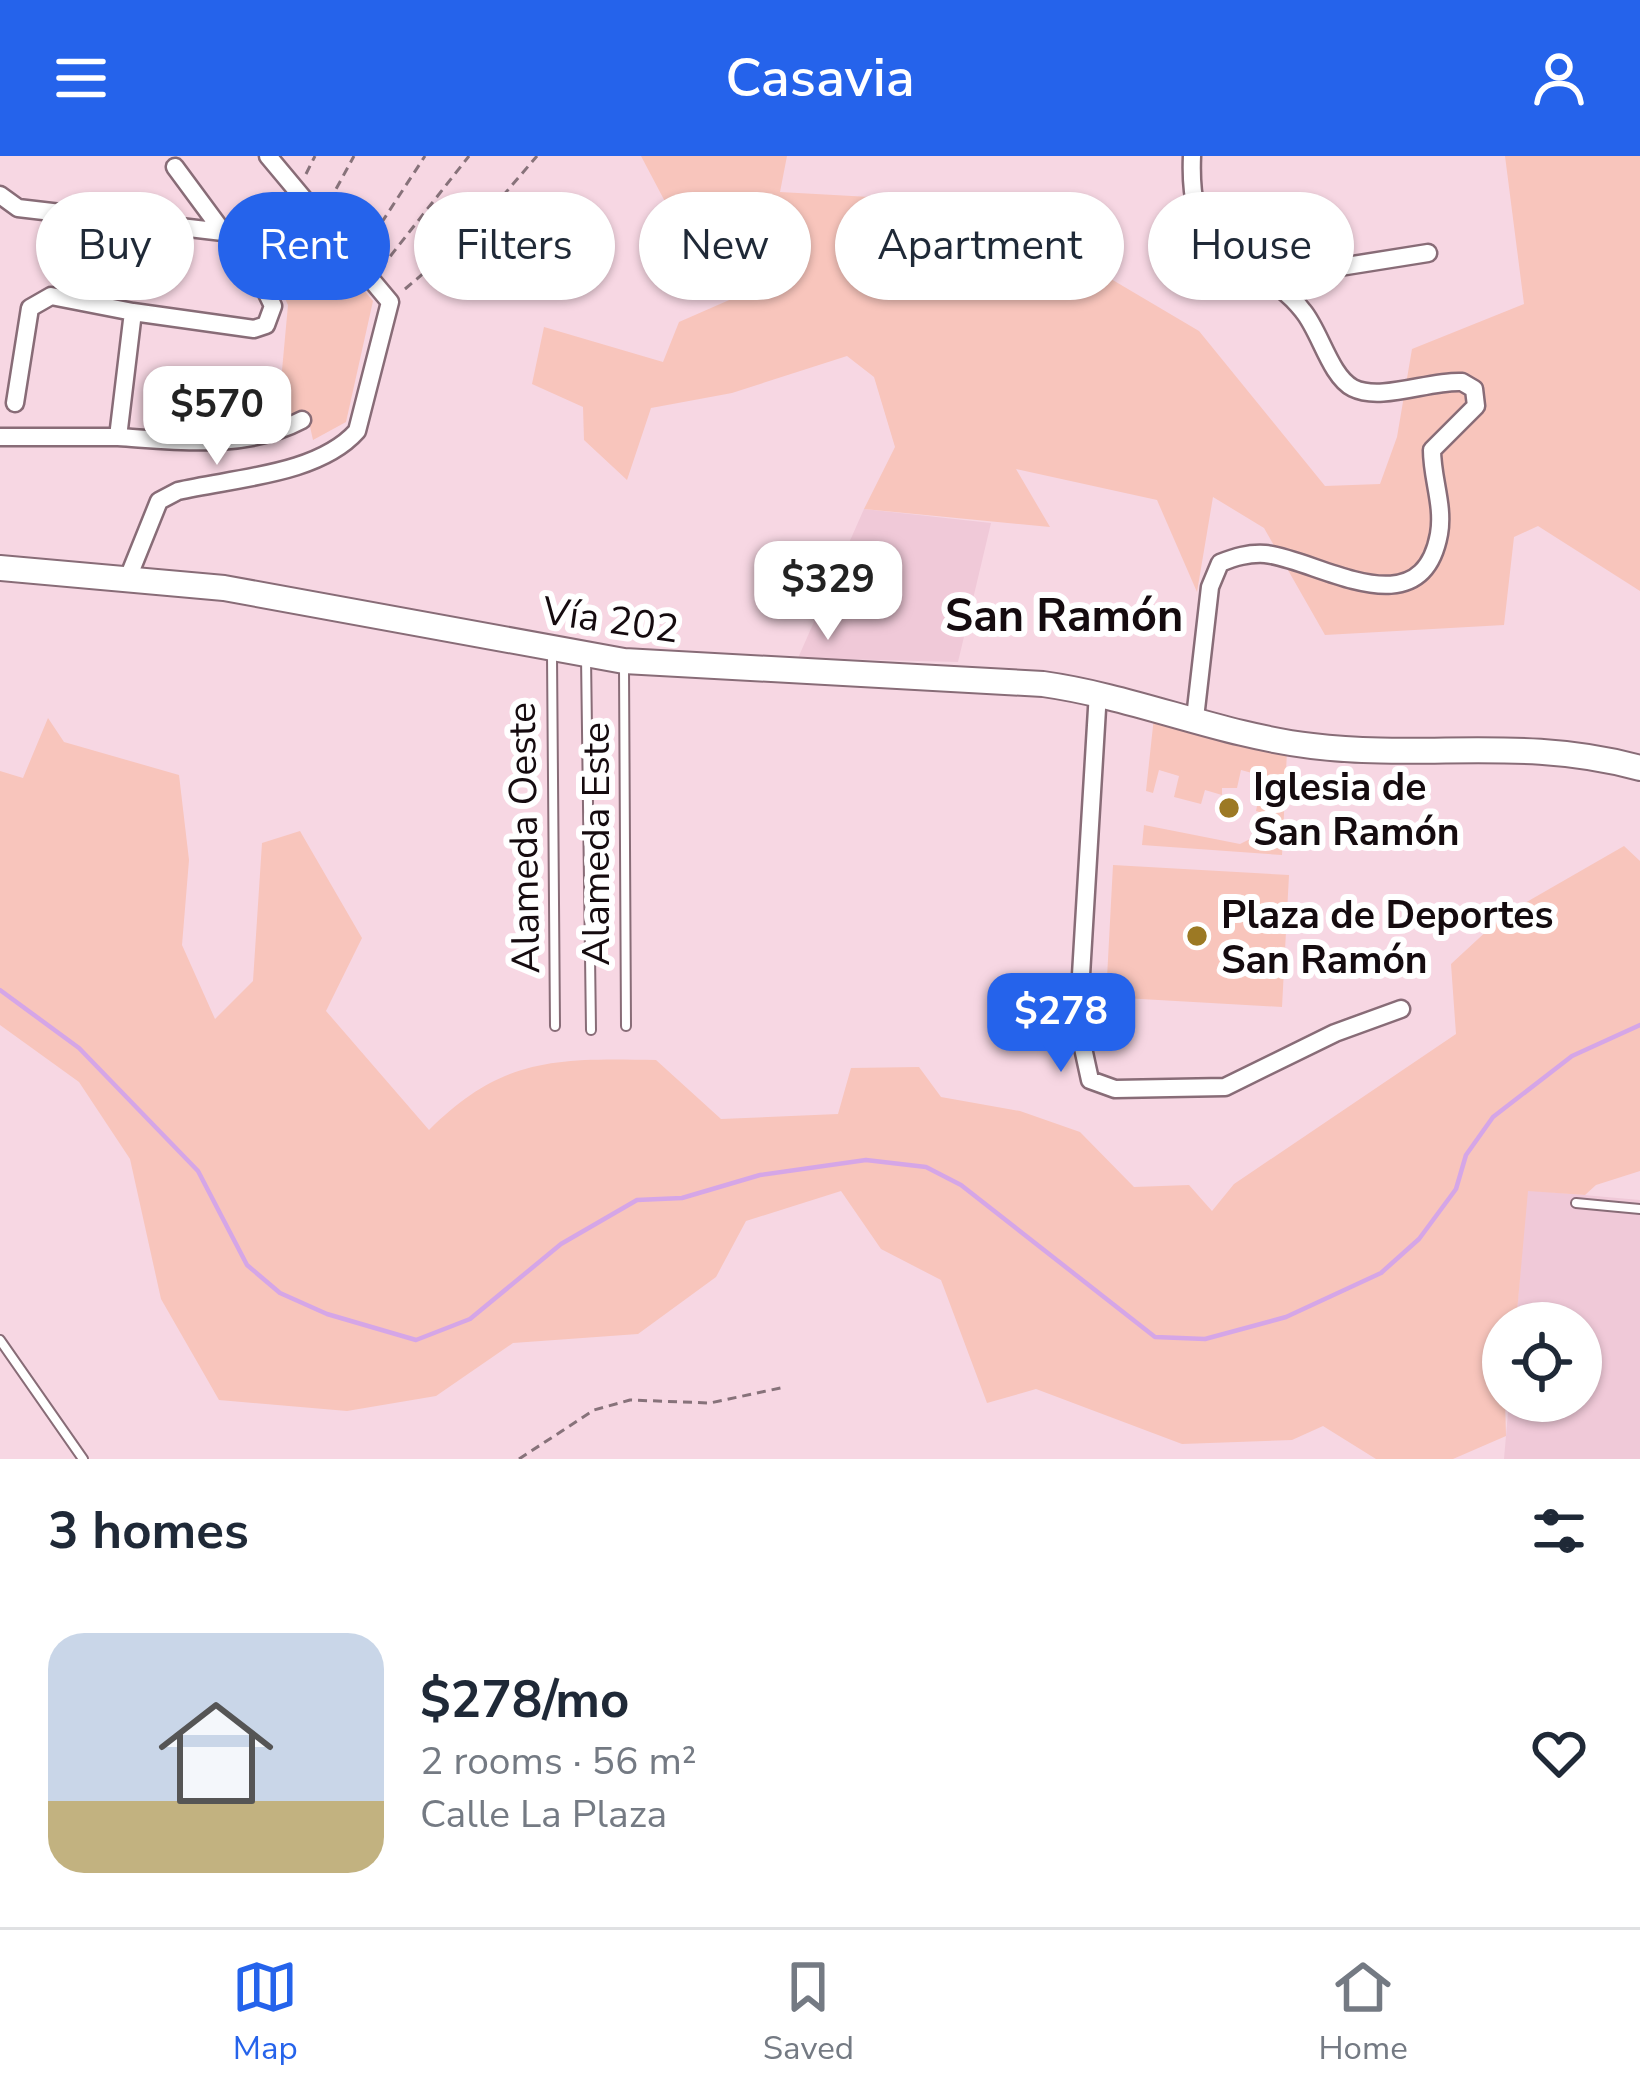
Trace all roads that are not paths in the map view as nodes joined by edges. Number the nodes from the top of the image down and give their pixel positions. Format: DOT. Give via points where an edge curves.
graph roads {
  1 [pos="268,156"];
  2 [pos="1192,156"];
  3 [pos="175,167"];
  4 [pos="1195,192"];
  5 [pos="0,195"];
  6 [pos="218,225"];
  7 [pos="218,231"];
  8 [pos="1427,253"];
  9 [pos="1354,265"];
  10 [pos="271,300"];
  11 [pos="1293,300"];
  12 [pos="133,312"];
  13 [pos="16,403"];
  14 [pos="302,420"];
  15 [pos="0,437"];
  16 [pos="118,437"];
  17 [pos="0,568"];
  18 [pos="128,578"];
  19 [pos="551,649"];
  20 [pos="586,655"];
  21 [pos="624,661"];
  22 [pos="1098,692"];
  23 [pos="1195,718"];
  24 [pos="1640,768"];
  25 [pos="1401,1009"];
  26 [pos="555,1026"];
  27 [pos="626,1026"];
  28 [pos="590,1030"];
  29 [pos="1576,1203"];
  30 [pos="1640,1209"];
  31 [pos="0,1340"];
  32 [pos="83,1459"];
  1 -- 18 [label="street" via="389,302 357,431 314,460 159,501"];
  2 -- 4 [label="street"];
  3 -- 6 [label="street"];
  5 -- 7 [label="street" via="19,208"];
  8 -- 9 [label="street"];
  10 -- 12 [label="street" via="266,325 254,329"];
  11 -- 23 [label="street" via="1356,390 1462,382 1474,389 1476,406 1432,451 1438,534 1424,568 1407,579 1355,585 1267,554 1220,563 1210,587"];
  12 -- 13 [label="street" via="51,296 38,301 30,308"];
  12 -- 16 [label="street"];
  14 -- 16 [label="street" via="280,432 205,443"];
  15 -- 16 [label="street"];
  17 -- 18 [label="main road, Vía 202"];
  18 -- 19 [label="main road, Vía 202" via="245,591"];
  19 -- 20 [label="main road, Vía 202"];
  19 -- 26 [label="lane, Alameda Oeste"];
  20 -- 21 [label="main road, Vía 202"];
  20 -- 28 [label="lane"];
  21 -- 22 [label="main road, Vía 202"];
  21 -- 27 [label="lane, Alameda Este"];
  22 -- 23 [label="main road, Vía 202"];
  22 -- 25 [label="street" via="1078,1024 1090,1080 1115,1089 1225,1088"];
  23 -- 24 [label="main road, Vía 202" via="1312,746 1521,747"];
  29 -- 30 [label="lane"];
  31 -- 32 [label="lane"];
}
